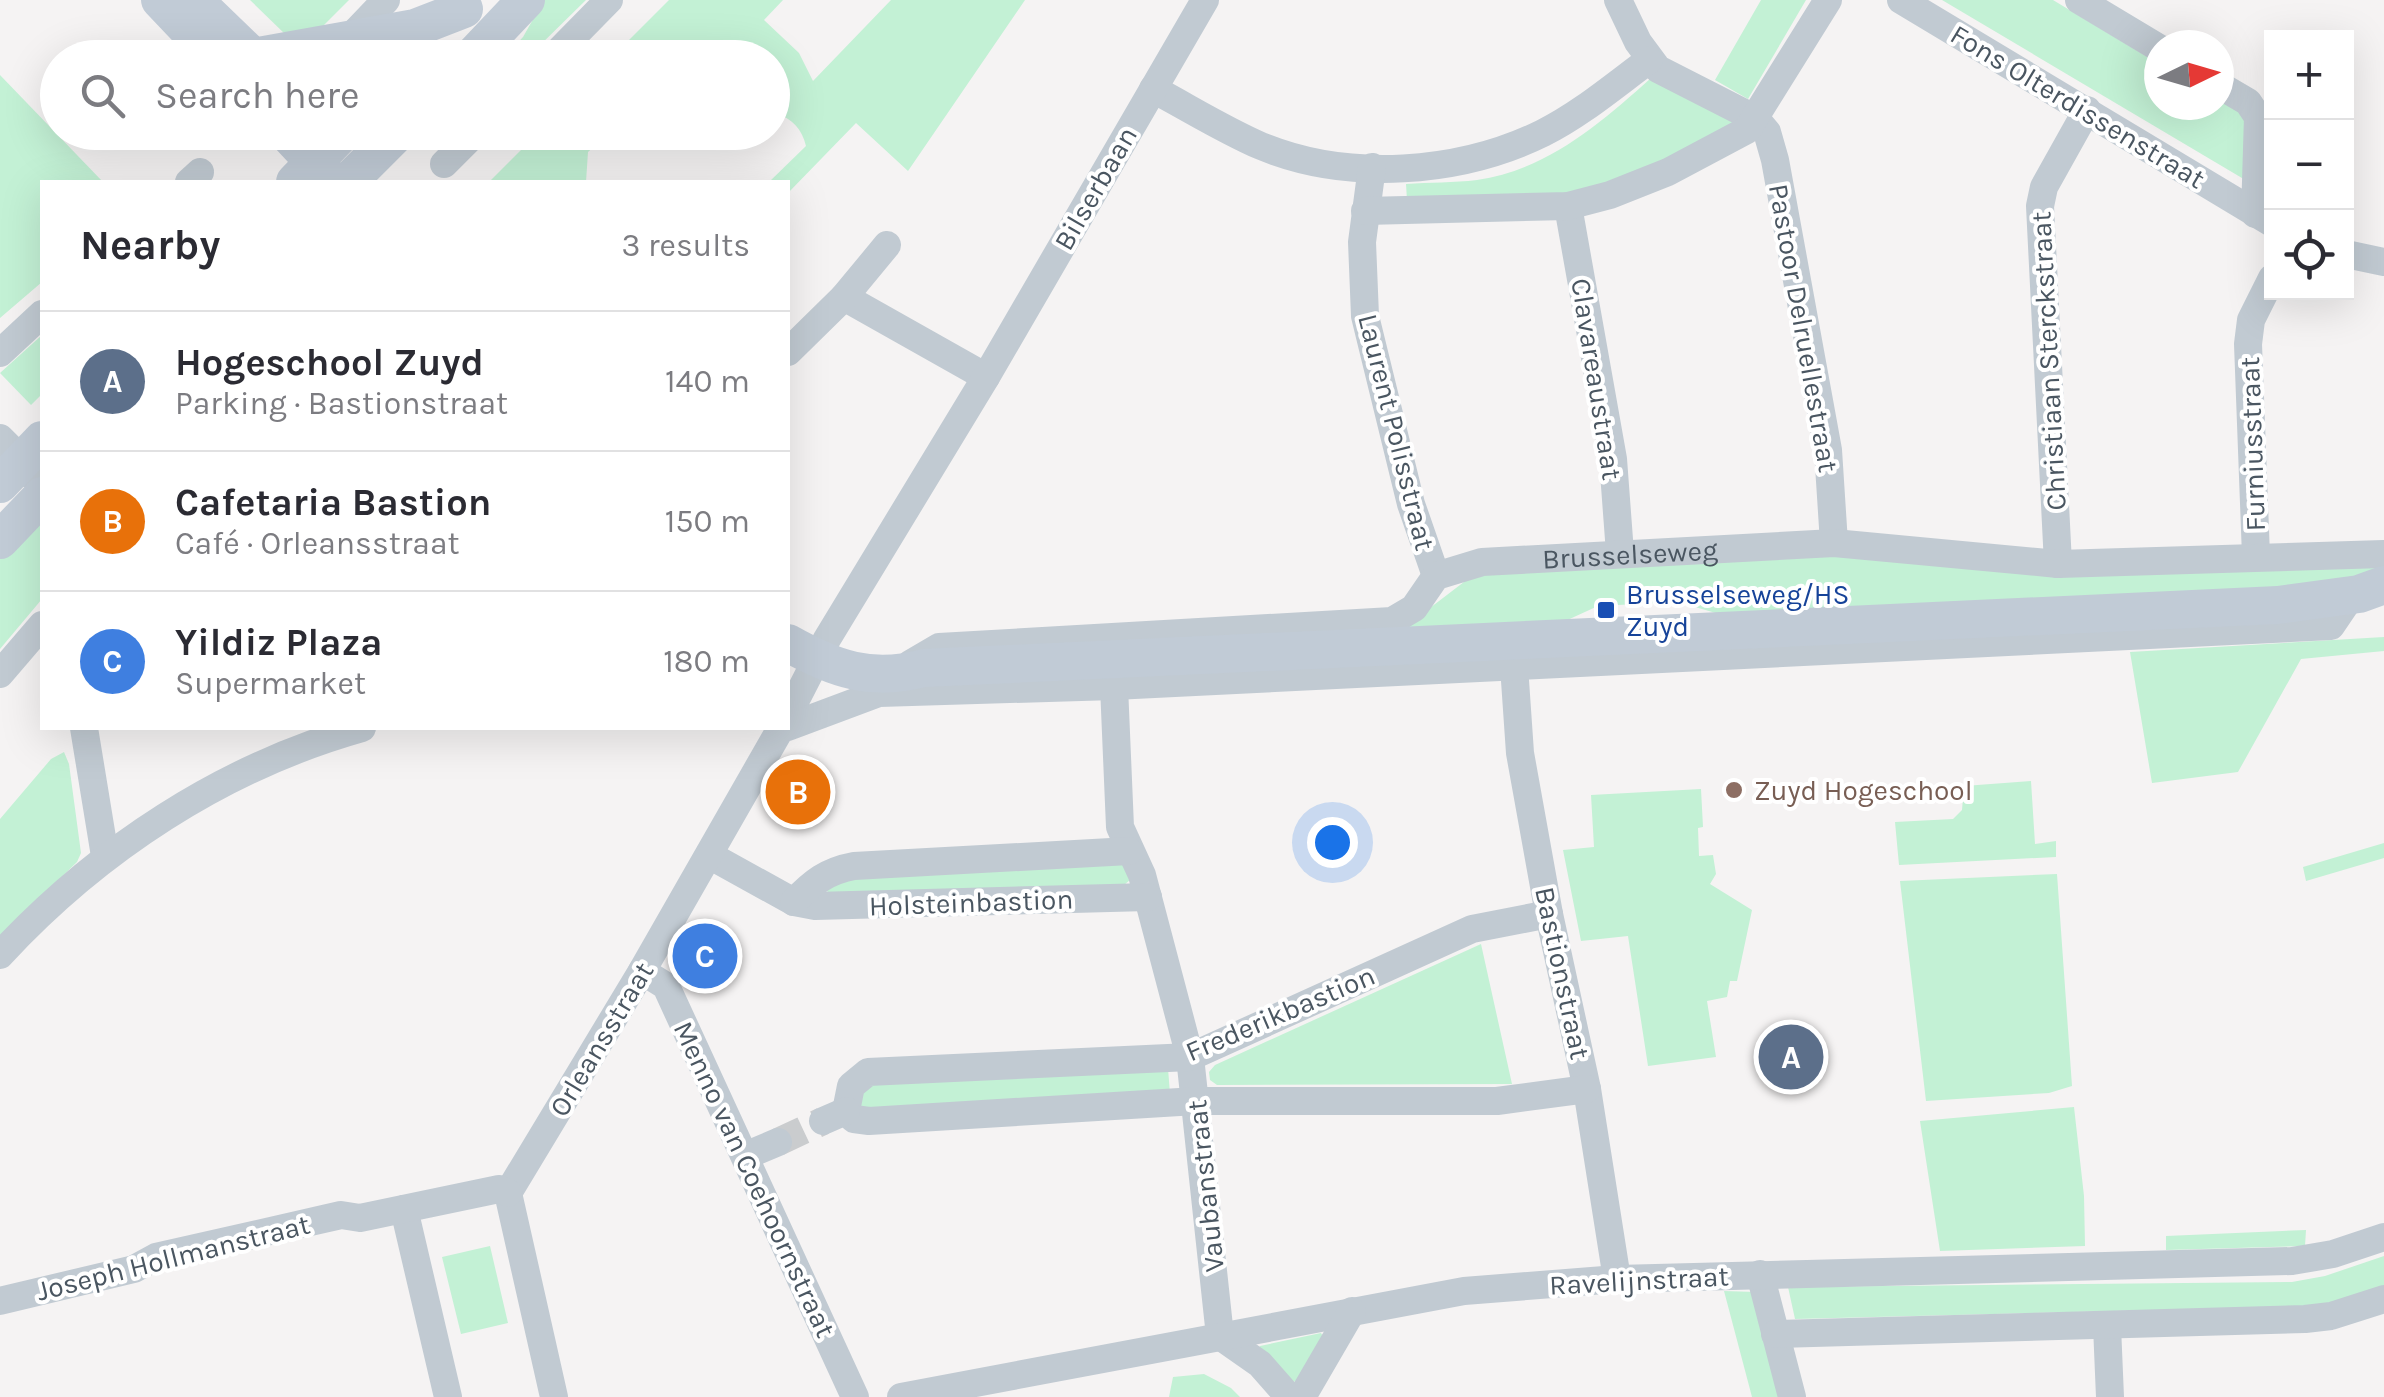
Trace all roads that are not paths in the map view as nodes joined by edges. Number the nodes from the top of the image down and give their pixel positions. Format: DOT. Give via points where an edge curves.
graph roads {
  1 [pos="160,0"];
  2 [pos="194,0"];
  3 [pos="386,0"];
  4 [pos="526,0"];
  5 [pos="609,0"];
  6 [pos="1204,0"];
  7 [pos="1618,0"];
  8 [pos="1828,0"];
  9 [pos="1901,0"];
  10 [pos="2079,0"];
  11 [pos="469,4"];
  12 [pos="2144,39"];
  13 [pos="198,40"];
  14 [pos="235,40"];
  15 [pos="348,40"];
  16 [pos="356,40"];
  17 [pos="434,40"];
  18 [pos="487,40"];
  19 [pos="570,40"];
  20 [pos="1650,60"];
  21 [pos="1153,89"];
  22 [pos="2234,93"];
  23 [pos="2087,110"];
  24 [pos="1756,119"];
  25 [pos="362,150"];
  26 [pos="458,150"];
  27 [pos="336,163"];
  28 [pos="444,164"];
  29 [pos="1372,167"];
  30 [pos="1568,206"];
  31 [pos="1366,212"];
  32 [pos="2263,218"];
  33 [pos="887,246"];
  34 [pos="2354,256"];
  35 [pos="2384,262"];
  36 [pos="2264,294"];
  37 [pos="844,297"];
  38 [pos="40,316"];
  39 [pos="790,350"];
  40 [pos="0,353"];
  41 [pos="986,377"];
  42 [pos="16,456"];
  43 [pos="40,498"];
  44 [pos="6,533"];
  45 [pos="1834,542"];
  46 [pos="1620,553"];
  47 [pos="2256,556"];
  48 [pos="2058,564"];
  49 [pos="1436,576"];
  50 [pos="2375,579"];
  51 [pos="790,621"];
  52 [pos="37,641"];
  53 [pos="810,646"];
  54 [pos="1560,652"];
  55 [pos="917,666"];
  56 [pos="1514,666"];
  57 [pos="0,674"];
  58 [pos="1114,686"];
  59 [pos="790,709"];
  60 [pos="790,725"];
  61 [pos="84,730"];
  62 [pos="356,730"];
  63 [pos="782,730"];
  64 [pos="1129,850"];
  65 [pos="710,855"];
  66 [pos="105,856"];
  67 [pos="1148,897"];
  68 [pos="794,902"];
  69 [pos="1549,914"];
  70 [pos="0,954"];
  71 [pos="642,971"];
  72 [pos="1190,1058"];
  73 [pos="1587,1089"];
  74 [pos="1196,1101"];
  75 [pos="778,1142"];
  76 [pos="745,1156"];
  77 [pos="508,1193"];
  78 [pos="404,1209"];
  79 [pos="2384,1237"];
  80 [pos="1760,1274"];
  81 [pos="1617,1279"];
  82 [pos="2384,1299"];
  83 [pos="0,1301"];
  84 [pos="1352,1312"];
  85 [pos="2107,1326"];
  86 [pos="1775,1334"];
  87 [pos="1220,1336"];
  88 [pos="448,1397"];
  89 [pos="554,1397"];
  90 [pos="855,1397"];
  91 [pos="901,1397"];
  92 [pos="1289,1397"];
  93 [pos="1302,1397"];
  94 [pos="1792,1397"];
  95 [pos="2110,1397"];
  1 -- 13 [label="street"];
  2 -- 14 [label="street"];
  3 -- 15 [label="street"];
  4 -- 18 [label="street"];
  5 -- 19 [label="street"];
  6 -- 21 [label="street, Bilserbaan"];
  7 -- 20 [label="street"];
  8 -- 24 [label="street"];
  9 -- 23 [label="street, Fons Olterdissenstraat"];
  10 -- 12 [label="street"];
  11 -- 16 [label="street" via="423,26"];
  11 -- 17 [label="street"];
  20 -- 24 [label="street"];
  20 -- 29 [label="street" via="1554,127 1504,150 1451,163"];
  21 -- 29 [label="street" via="1278,152"];
  21 -- 41 [label="street, Bilserbaan"];
  22 -- 32 [label="street, Fons Olterdissenstraat" via="2258,117"];
  23 -- 32 [label="street, Fons Olterdissenstraat"];
  23 -- 48 [label="street, Christiaan Sterckstraat" via="2040,206"];
  24 -- 30 [label="street" via="1737,138 1668,172"];
  24 -- 45 [label="street, Pastoor Delruellestraat" via="1775,160 1830,462"];
  25 -- 27 [label="street"];
  26 -- 28 [label="street"];
  29 -- 31 [label="street, Laurent Polisstraat"];
  30 -- 31 [label="street"];
  30 -- 46 [label="street, Clavareaustraat" via="1613,459"];
  31 -- 49 [label="street, Laurent Polisstraat" via="1364,316"];
  33 -- 37 [label="street"];
  34 -- 35 [label="street"];
  36 -- 47 [label="street, Furniusstraat" via="2248,344"];
  37 -- 39 [label="street"];
  37 -- 41 [label="street"];
  38 -- 40 [label="street"];
  41 -- 53 [label="street, Bilserbaan"];
  42 -- 44 [label="street" via="31,474 30,488"];
  43 -- 44 [label="street"];
  45 -- 46 [label="street, Brusselseweg"];
  45 -- 48 [label="street, Brusselseweg"];
  46 -- 49 [label="street, Brusselseweg" via="1482,562"];
  47 -- 48 [label="street, Brusselseweg"];
  47 -- 50 [label="street, Brusselseweg"];
  49 -- 55 [label="street, Brusselseweg" via="1414,608 1392,621 939,647"];
  50 -- 54 [label="street, Brusselseweg" via="2278,605"];
  51 -- 53 [label="street, Brusselseweg"];
  52 -- 57 [label="street"];
  53 -- 55 [label="street, Brusselseweg" via="856,672 882,676"];
  53 -- 59 [label="street"];
  54 -- 55 [label="street, Brusselseweg"];
  54 -- 56 [label="street, Brusselseweg"];
  56 -- 58 [label="street, Brusselseweg"];
  56 -- 69 [label="street, Bastionstraat" via="1520,753"];
  58 -- 60 [label="street, Brusselseweg" via="878,693"];
  58 -- 64 [label="street, Vaubanstraat" via="1120,827"];
  61 -- 66 [label="street"];
  62 -- 66 [label="street" via="231,780"];
  63 -- 65 [label="street, Orleansstraat"];
  64 -- 67 [label="street, Vaubanstraat"];
  64 -- 68 [label="street, Holsteinbastion" via="854,866 816,880"];
  65 -- 68 [label="street, Holsteinbastion"];
  65 -- 71 [label="street, Orleansstraat"];
  66 -- 70 [label="street"];
  67 -- 68 [label="street, Holsteinbastion"];
  67 -- 72 [label="street, Vaubanstraat"];
  69 -- 72 [label="street, Frederikbastion" via="1472,929"];
  69 -- 73 [label="street, Bastionstraat"];
  71 -- 76 [label="street, Menno van Coehoornstraat" via="666,986"];
  71 -- 77 [label="street, Orleansstraat"];
  72 -- 74 [label="street, Vaubanstraat"];
  72 -- 74 [label="street, Frederikbastion" via="868,1072 834,1116 870,1121"];
  73 -- 74 [label="street, Frederikbastion" via="1497,1102"];
  73 -- 81 [label="street, Bastionstraat"];
  74 -- 87 [label="street, Vaubanstraat"];
  75 -- 76 [label="street"];
  76 -- 90 [label="street, Menno van Coehoornstraat"];
  77 -- 78 [label="street, Joseph Hollmanstraat" via="499,1189"];
  77 -- 89 [label="street"];
  78 -- 83 [label="street, Joseph Hollmanstraat" via="341,1215 211,1244 156,1257 134,1270"];
  78 -- 88 [label="street"];
  79 -- 80 [label="street, Ravelijnstraat" via="2292,1261"];
  80 -- 81 [label="street, Ravelijnstraat"];
  80 -- 86 [label="street"];
  81 -- 84 [label="street, Ravelijnstraat" via="1464,1291"];
  82 -- 85 [label="street" via="2320,1318"];
  84 -- 87 [label="street, Ravelijnstraat"];
  84 -- 93 [label="street"];
  85 -- 86 [label="street"];
  85 -- 95 [label="street"];
  86 -- 94 [label="street"];
  87 -- 91 [label="street, Ravelijnstraat"];
  87 -- 92 [label="street" via="1260,1364"];
}
